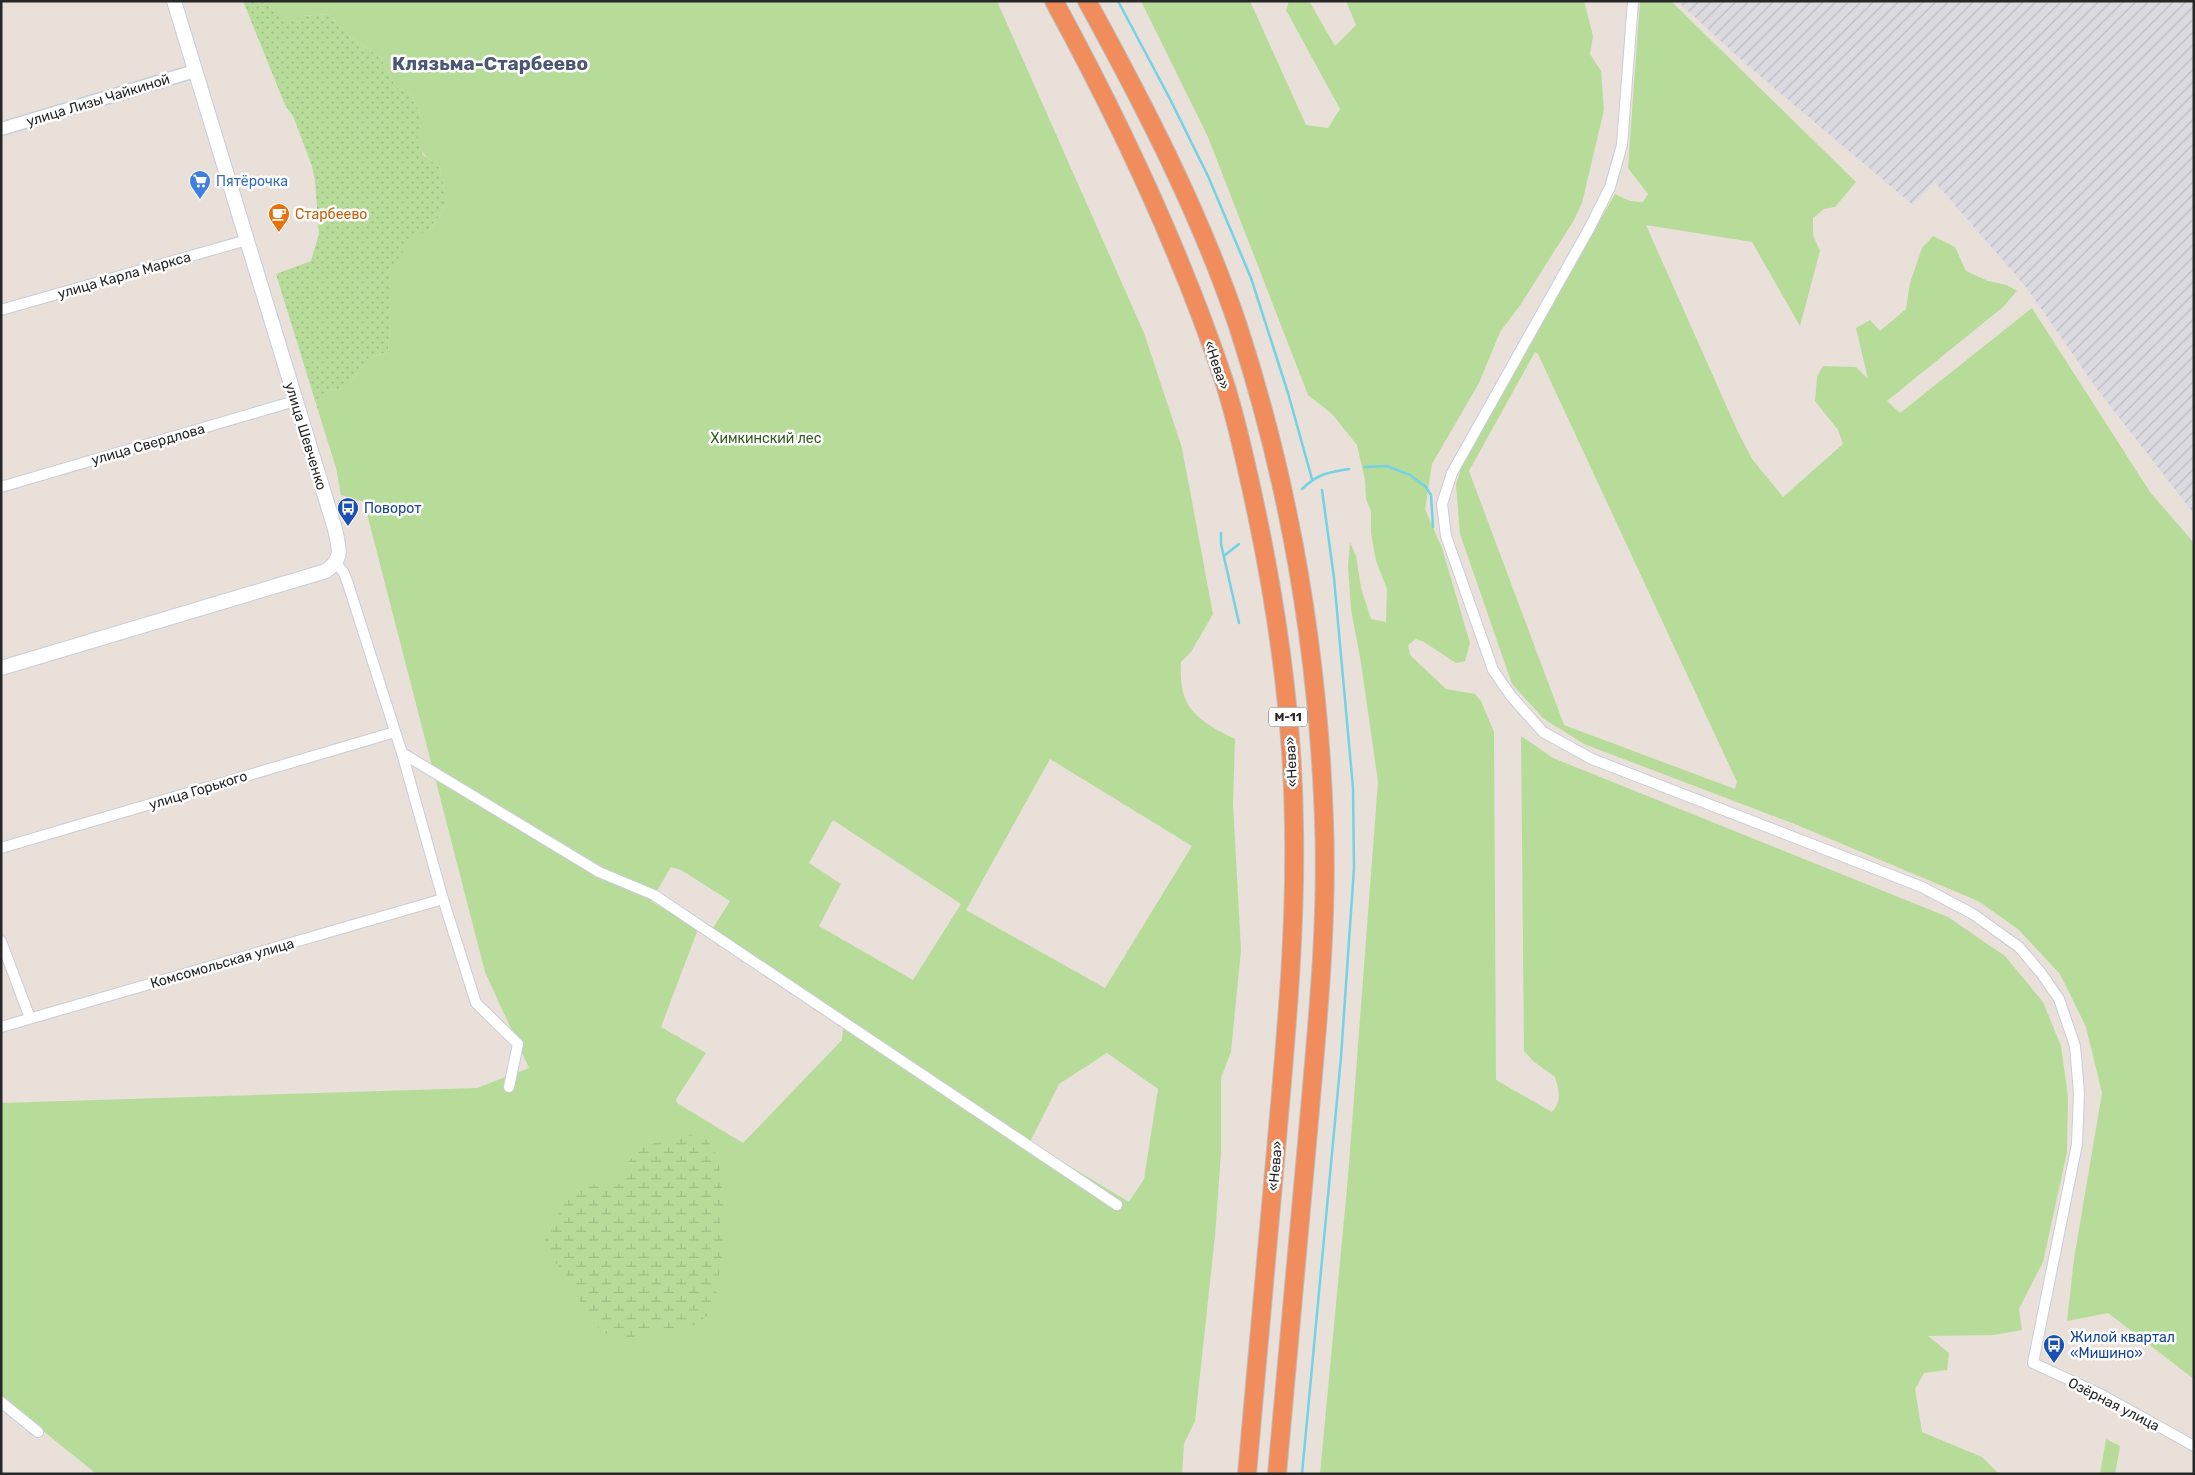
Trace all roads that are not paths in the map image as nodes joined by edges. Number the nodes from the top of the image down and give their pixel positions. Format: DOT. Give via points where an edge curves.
graph roads {
  1 [pos="174,1"];
  2 [pos="1054,1"];
  3 [pos="1087,1"];
  4 [pos="1633,1"];
  5 [pos="195,71"];
  6 [pos="1,129"];
  7 [pos="247,240"];
  8 [pos="1,310"];
  9 [pos="295,401"];
  10 [pos="1,487"];
  11 [pos="336,563"];
  12 [pos="1,668"];
  13 [pos="395,732"];
  14 [pos="402,753"];
  15 [pos="1,848"];
  16 [pos="444,899"];
  17 [pos="1,941"];
  18 [pos="30,1018"];
  19 [pos="1,1027"];
  20 [pos="509,1087"];
  21 [pos="1117,1205"];
  22 [pos="1,1402"];
  23 [pos="38,1432"];
  24 [pos="2194,1446"];
  25 [pos="1247,1474"];
  26 [pos="1277,1474"];
  1 -- 5 [label="main road, улица Шевченко"];
  2 -- 25 [label="highway, «Нева» / М-11" via="1131,151 1193,295 1226,386 1266,560 1279,636 1292,777 1293,956"];
  3 -- 26 [label="highway, М-11" via="1158,138 1195,218 1237,324 1282,486 1308,624 1316,689 1324,822 1322,959"];
  4 -- 24 [label="street, Озёрная улица" via="1622,145 1610,187 1452,473 1442,504 1446,536 1493,670 1543,732 1592,759 1922,886 1981,920 2019,947 2059,999 2075,1046 2079,1093 2077,1144 2032,1363 2102,1395"];
  5 -- 6 [label="street, улица Лизы Чайкиной"];
  5 -- 7 [label="main road, улица Шевченко"];
  7 -- 8 [label="street, улица Карла Маркса"];
  7 -- 9 [label="main road, улица Шевченко"];
  9 -- 10 [label="street, улица Свердлова"];
  9 -- 11 [label="main road, улица Шевченко" via="335,529 339,549"];
  11 -- 12 [label="main road" via="326,571"];
  11 -- 13 [label="street" via="348,584"];
  13 -- 14 [label="street"];
  13 -- 15 [label="street, улица Горького"];
  14 -- 16 [label="street"];
  14 -- 21 [label="street" via="599,872 654,895"];
  16 -- 18 [label="street, Комсомольская улица"];
  16 -- 20 [label="street" via="476,1003 518,1044"];
  17 -- 18 [label="street"];
  18 -- 19 [label="street, Комсомольская улица"];
  22 -- 23 [label="street"];
}
